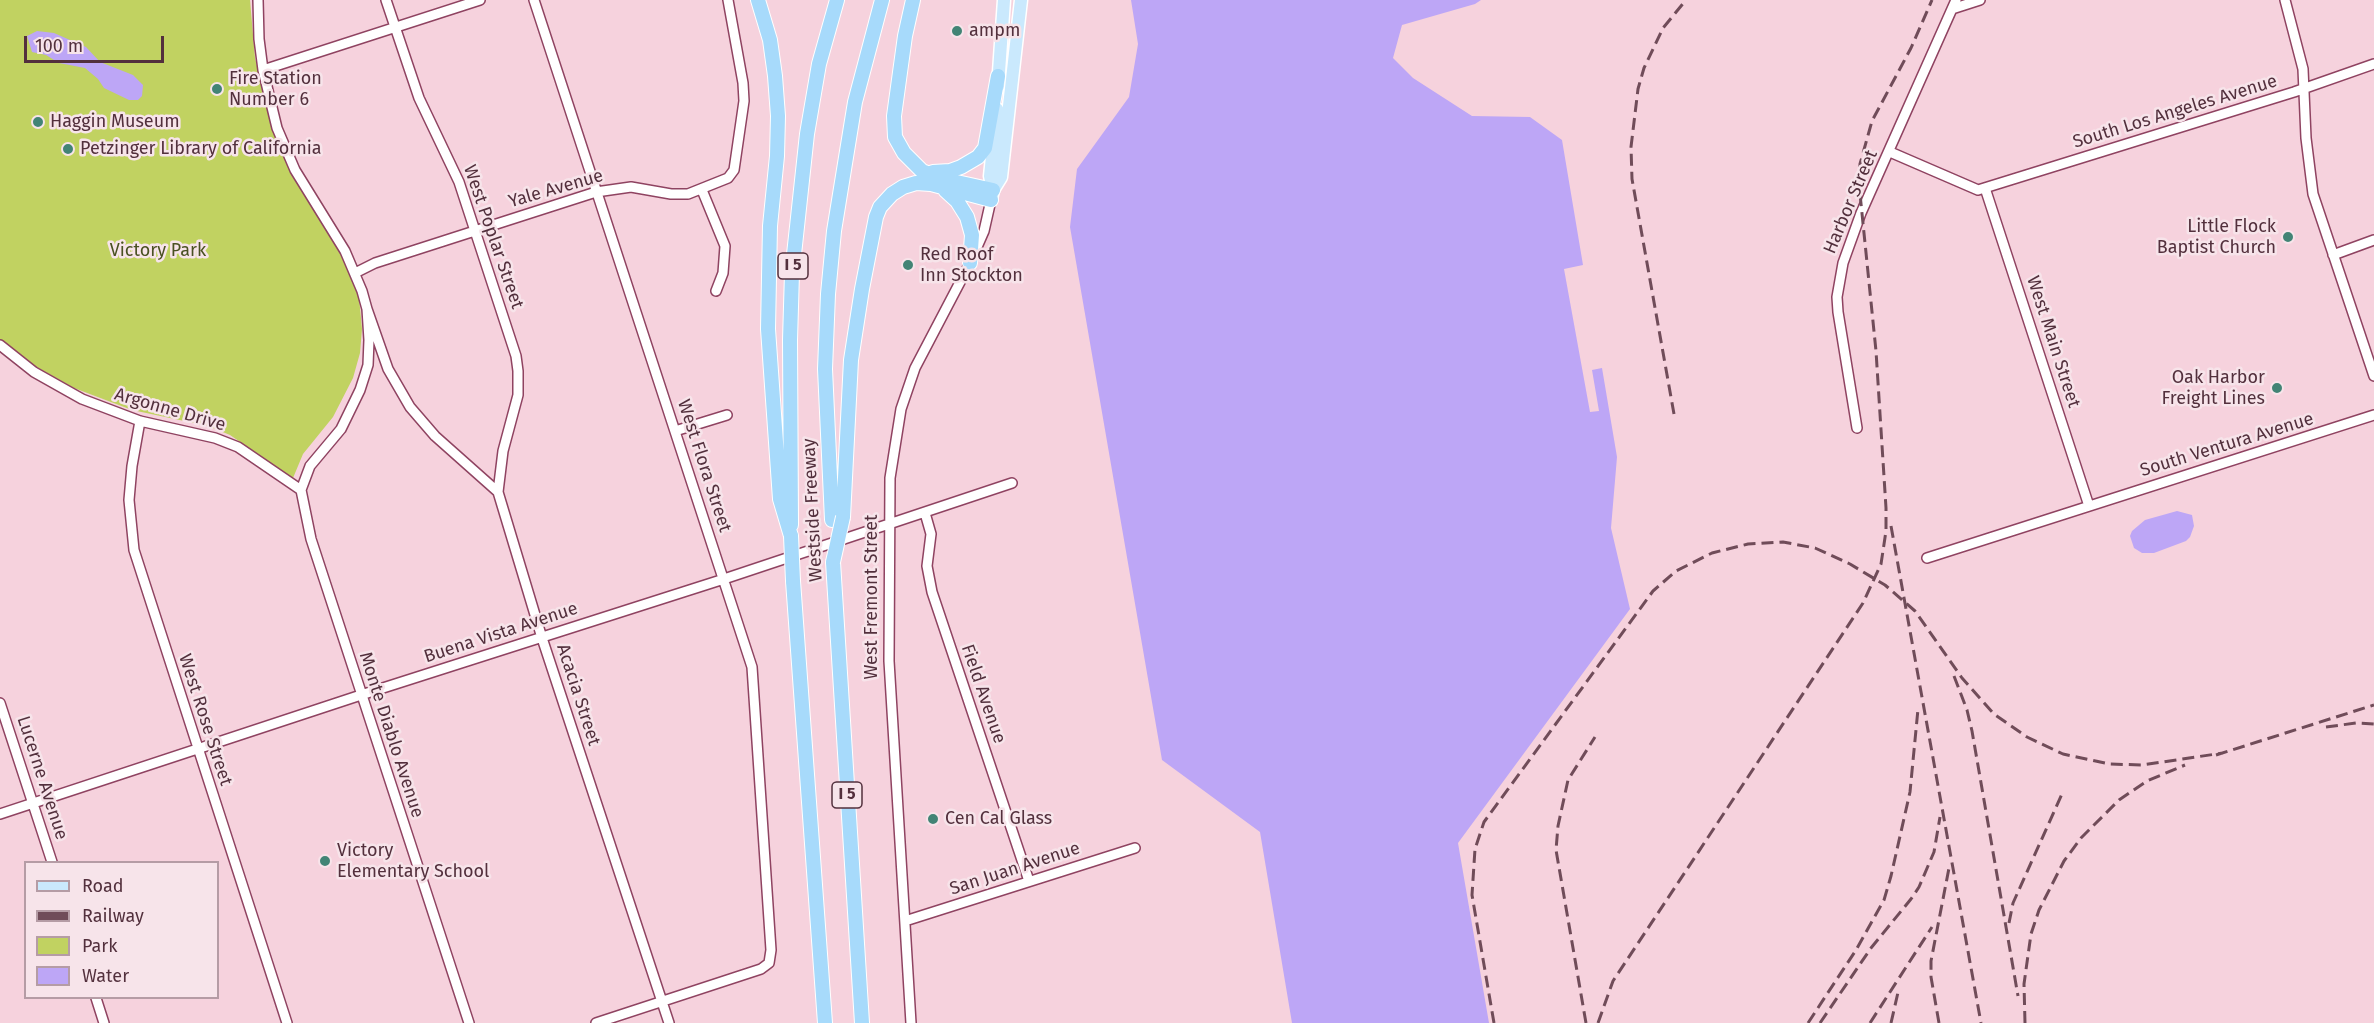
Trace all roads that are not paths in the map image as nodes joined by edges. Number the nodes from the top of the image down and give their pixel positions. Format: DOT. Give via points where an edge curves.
graph roads {
  1 [pos="258,0"];
  2 [pos="386,0"];
  3 [pos="480,0"];
  4 [pos="534,0"];
  5 [pos="728,0"];
  6 [pos="758,0"];
  7 [pos="837,0"];
  8 [pos="882,0"];
  9 [pos="913,0"];
  10 [pos="1004,0"];
  11 [pos="1021,0"];
  12 [pos="1980,0"];
  13 [pos="2286,0"];
  14 [pos="1954,5"];
  15 [pos="395,27"];
  16 [pos="1001,38"];
  17 [pos="1014,58"];
  18 [pos="2374,64"];
  19 [pos="263,70"];
  20 [pos="998,76"];
  21 [pos="2303,88"];
  22 [pos="1890,152"];
  23 [pos="922,171"];
  24 [pos="944,188"];
  25 [pos="1985,188"];
  26 [pos="702,190"];
  27 [pos="596,192"];
  28 [pos="992,195"];
  29 [pos="474,231"];
  30 [pos="2374,240"];
  31 [pos="2333,255"];
  32 [pos="970,263"];
  33 [pos="355,273"];
  34 [pos="716,291"];
  35 [pos="367,309"];
  36 [pos="2,351"];
  37 [pos="2374,376"];
  38 [pos="727,415"];
  39 [pos="2374,415"];
  40 [pos="140,421"];
  41 [pos="1857,428"];
  42 [pos="675,431"];
  43 [pos="1012,483"];
  44 [pos="301,490"];
  45 [pos="498,492"];
  46 [pos="2089,506"];
  47 [pos="925,513"];
  48 [pos="837,519"];
  49 [pos="890,525"];
  50 [pos="791,536"];
  51 [pos="1927,558"];
  52 [pos="723,579"];
  53 [pos="542,638"];
  54 [pos="361,695"];
  55 [pos="0,703"];
  56 [pos="196,749"];
  57 [pos="33,802"];
  58 [pos="0,814"];
  59 [pos="1135,848"];
  60 [pos="52,861"];
  61 [pos="1029,881"];
  62 [pos="905,921"];
  63 [pos="96,999"];
  64 [pos="662,1001"];
  65 [pos="104,1023"];
  66 [pos="287,1023"];
  67 [pos="469,1023"];
  68 [pos="596,1023"];
  69 [pos="669,1023"];
  70 [pos="825,1023"];
  71 [pos="862,1023"];
  72 [pos="911,1023"];
  1 -- 19 [label="street"];
  2 -- 15 [label="street, West Poplar Street"];
  3 -- 15 [label="street"];
  4 -- 27 [label="street, West Flora Street"];
  5 -- 26 [label="street" via="744,91 742,117 734,170 723,181"];
  6 -- 50 [label="highway" via="775,76 778,138 770,226 768,329 780,499"];
  7 -- 50 [label="highway, Westside Freeway / I 5" via="819,64 807,134 792,273"];
  8 -- 48 [label="highway, Westside Freeway / I 5" via="855,102 828,294 825,369"];
  9 -- 23 [label="highway" via="894,128 904,153"];
  10 -- 16 [label="main road, West Fremont Street"];
  11 -- 17 [label="main road, West Fremont Street"];
  12 -- 14 [label="street"];
  13 -- 21 [label="street" via="2303,69"];
  14 -- 22 [label="street, Harbor Street"];
  15 -- 19 [label="street"];
  15 -- 29 [label="street, West Poplar Street" via="419,98 459,182"];
  16 -- 17 [label="main road"];
  16 -- 20 [label="main road, West Fremont Street"];
  17 -- 28 [label="main road, West Fremont Street" via="1001,177"];
  18 -- 21 [label="street, South Los Angeles Avenue"];
  19 -- 33 [label="street" via="277,128 295,170"];
  20 -- 23 [label="highway" via="985,148 978,157 950,171"];
  20 -- 28 [label="main road, West Fremont Street"];
  21 -- 25 [label="street, South Los Angeles Avenue"];
  21 -- 31 [label="street" via="2309,176"];
  22 -- 25 [label="street" via="1978,190"];
  22 -- 41 [label="street, Harbor Street" via="1849,243 1838,297"];
  23 -- 28 [label="highway"];
  24 -- 28 [label="highway"];
  24 -- 32 [label="highway" via="967,217 972,235"];
  24 -- 48 [label="highway" via="916,183 903,187 885,201 876,217 851,360"];
  25 -- 46 [label="street, West Main Street"];
  26 -- 27 [label="street, Yale Avenue" via="688,194 631,188"];
  26 -- 34 [label="street" via="725,246 723,273"];
  27 -- 29 [label="street, Yale Avenue"];
  27 -- 42 [label="street, West Flora Street"];
  28 -- 32 [label="street, West Fremont Street" via="984,231"];
  29 -- 33 [label="street, Yale Avenue"];
  29 -- 45 [label="street, West Poplar Street" via="518,371 518,395 503,451"];
  30 -- 31 [label="street"];
  31 -- 37 [label="street"];
  32 -- 49 [label="street, West Fremont Street" via="915,368 901,409 890,478"];
  33 -- 35 [label="street"];
  35 -- 44 [label="street" via="368,364 360,390 340,429 310,466"];
  35 -- 45 [label="street" via="388,369 410,406 435,436"];
  36 -- 40 [label="street, Argonne Drive" via="62,389"];
  38 -- 42 [label="street"];
  39 -- 46 [label="street, South Ventura Avenue"];
  40 -- 44 [label="street, Argonne Drive" via="238,447"];
  40 -- 56 [label="street, West Rose Street" via="129,500 132,542"];
  42 -- 52 [label="street, West Flora Street"];
  43 -- 47 [label="street, Buena Vista Avenue"];
  44 -- 54 [label="street, Monte Diablo Avenue" via="310,538"];
  45 -- 53 [label="street, Acacia Street"];
  46 -- 51 [label="street, South Ventura Avenue"];
  47 -- 49 [label="street, Buena Vista Avenue"];
  47 -- 61 [label="street, Field Avenue" via="931,534 927,566 932,592"];
  48 -- 71 [label="highway, Westside Freeway / I 5, bridge" via="833,565"];
  49 -- 52 [label="street, Buena Vista Avenue"];
  49 -- 62 [label="street, West Fremont Street" via="889,661"];
  50 -- 70 [label="highway, Westside Freeway / I 5, bridge"];
  52 -- 53 [label="street, Buena Vista Avenue"];
  52 -- 64 [label="street, West Flora Street" via="753,673 771,955 769,963 760,969"];
  53 -- 54 [label="street, Buena Vista Avenue"];
  53 -- 64 [label="street, Acacia Street"];
  54 -- 56 [label="street, Buena Vista Avenue"];
  54 -- 67 [label="street, Monte Diablo Avenue"];
  55 -- 57 [label="street, Lucerne Avenue"];
  56 -- 57 [label="street, Buena Vista Avenue"];
  56 -- 66 [label="street, West Rose Street"];
  57 -- 58 [label="street, Buena Vista Avenue"];
  57 -- 60 [label="street, Lucerne Avenue"];
  59 -- 61 [label="street, San Juan Avenue"];
  61 -- 62 [label="street, San Juan Avenue"];
  62 -- 72 [label="street, West Fremont Street"];
  63 -- 65 [label="street"];
  64 -- 68 [label="street"];
  64 -- 69 [label="street, Acacia Street"];
}
